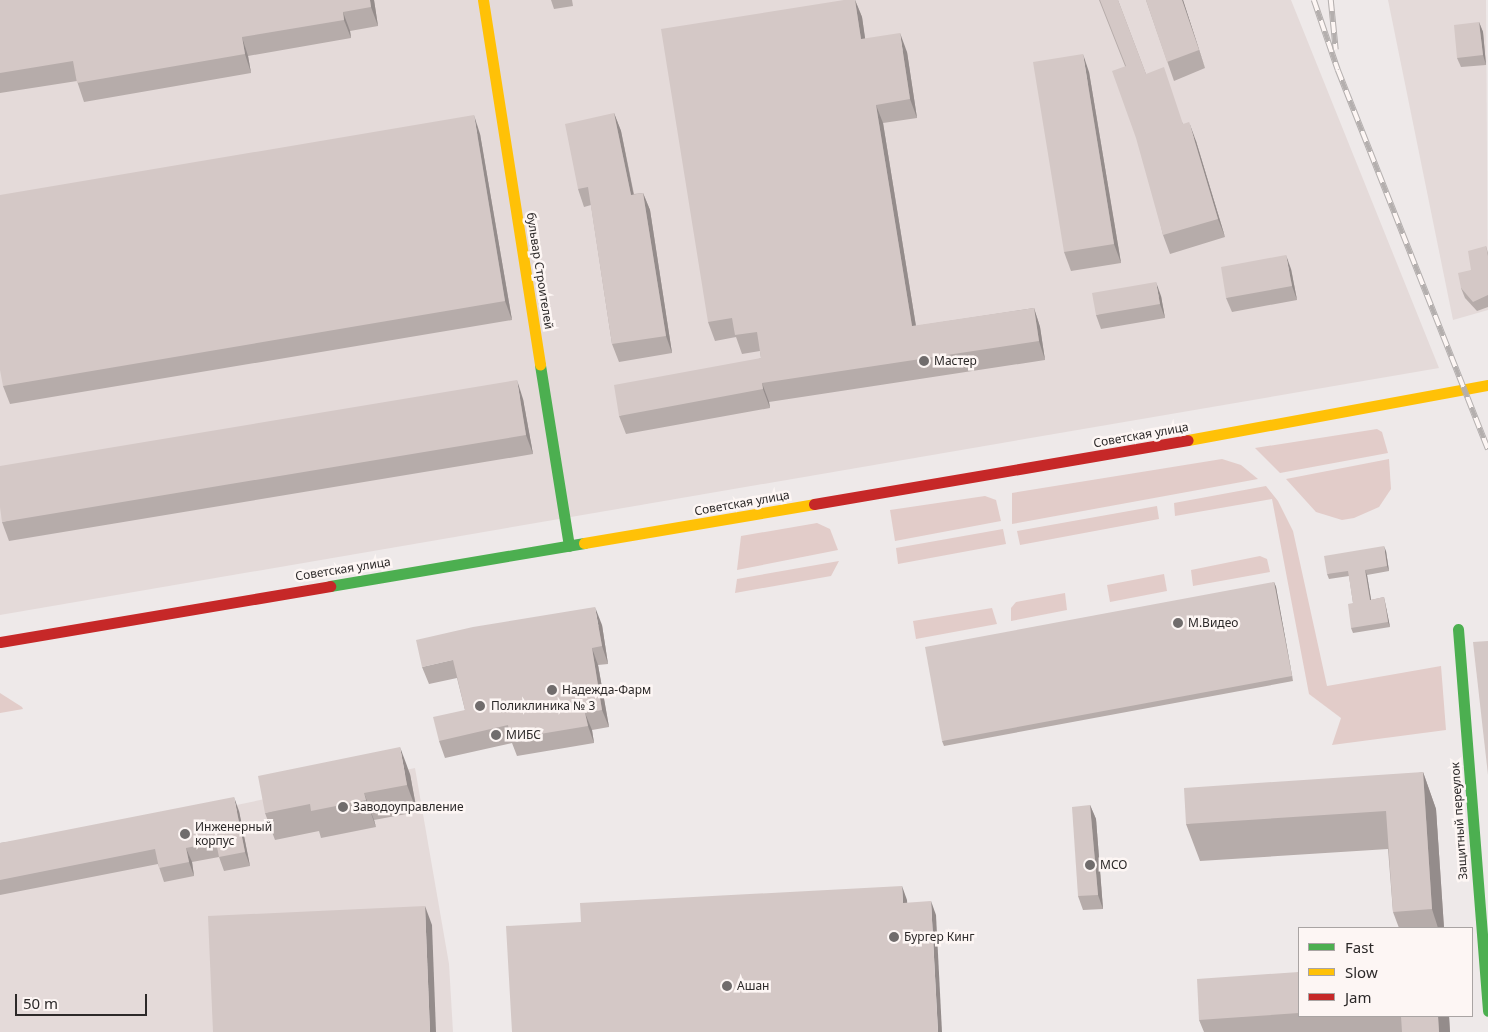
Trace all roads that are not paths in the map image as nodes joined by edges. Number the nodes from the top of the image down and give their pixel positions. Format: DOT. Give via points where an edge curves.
graph roads {
  1 [pos="482,0"];
  2 [pos="1488,385"];
  3 [pos="569,546"];
  4 [pos="1458,629"];
  5 [pos="0,642"];
  6 [pos="1488,1010"];
  1 -- 3 [label="main road, бульвар Строителей"];
  2 -- 3 [label="main road, Советская улица" via="1372,408"];
  3 -- 5 [label="main road, Советская улица"];
  4 -- 6 [label="main road, Защитный переулок"];
}
